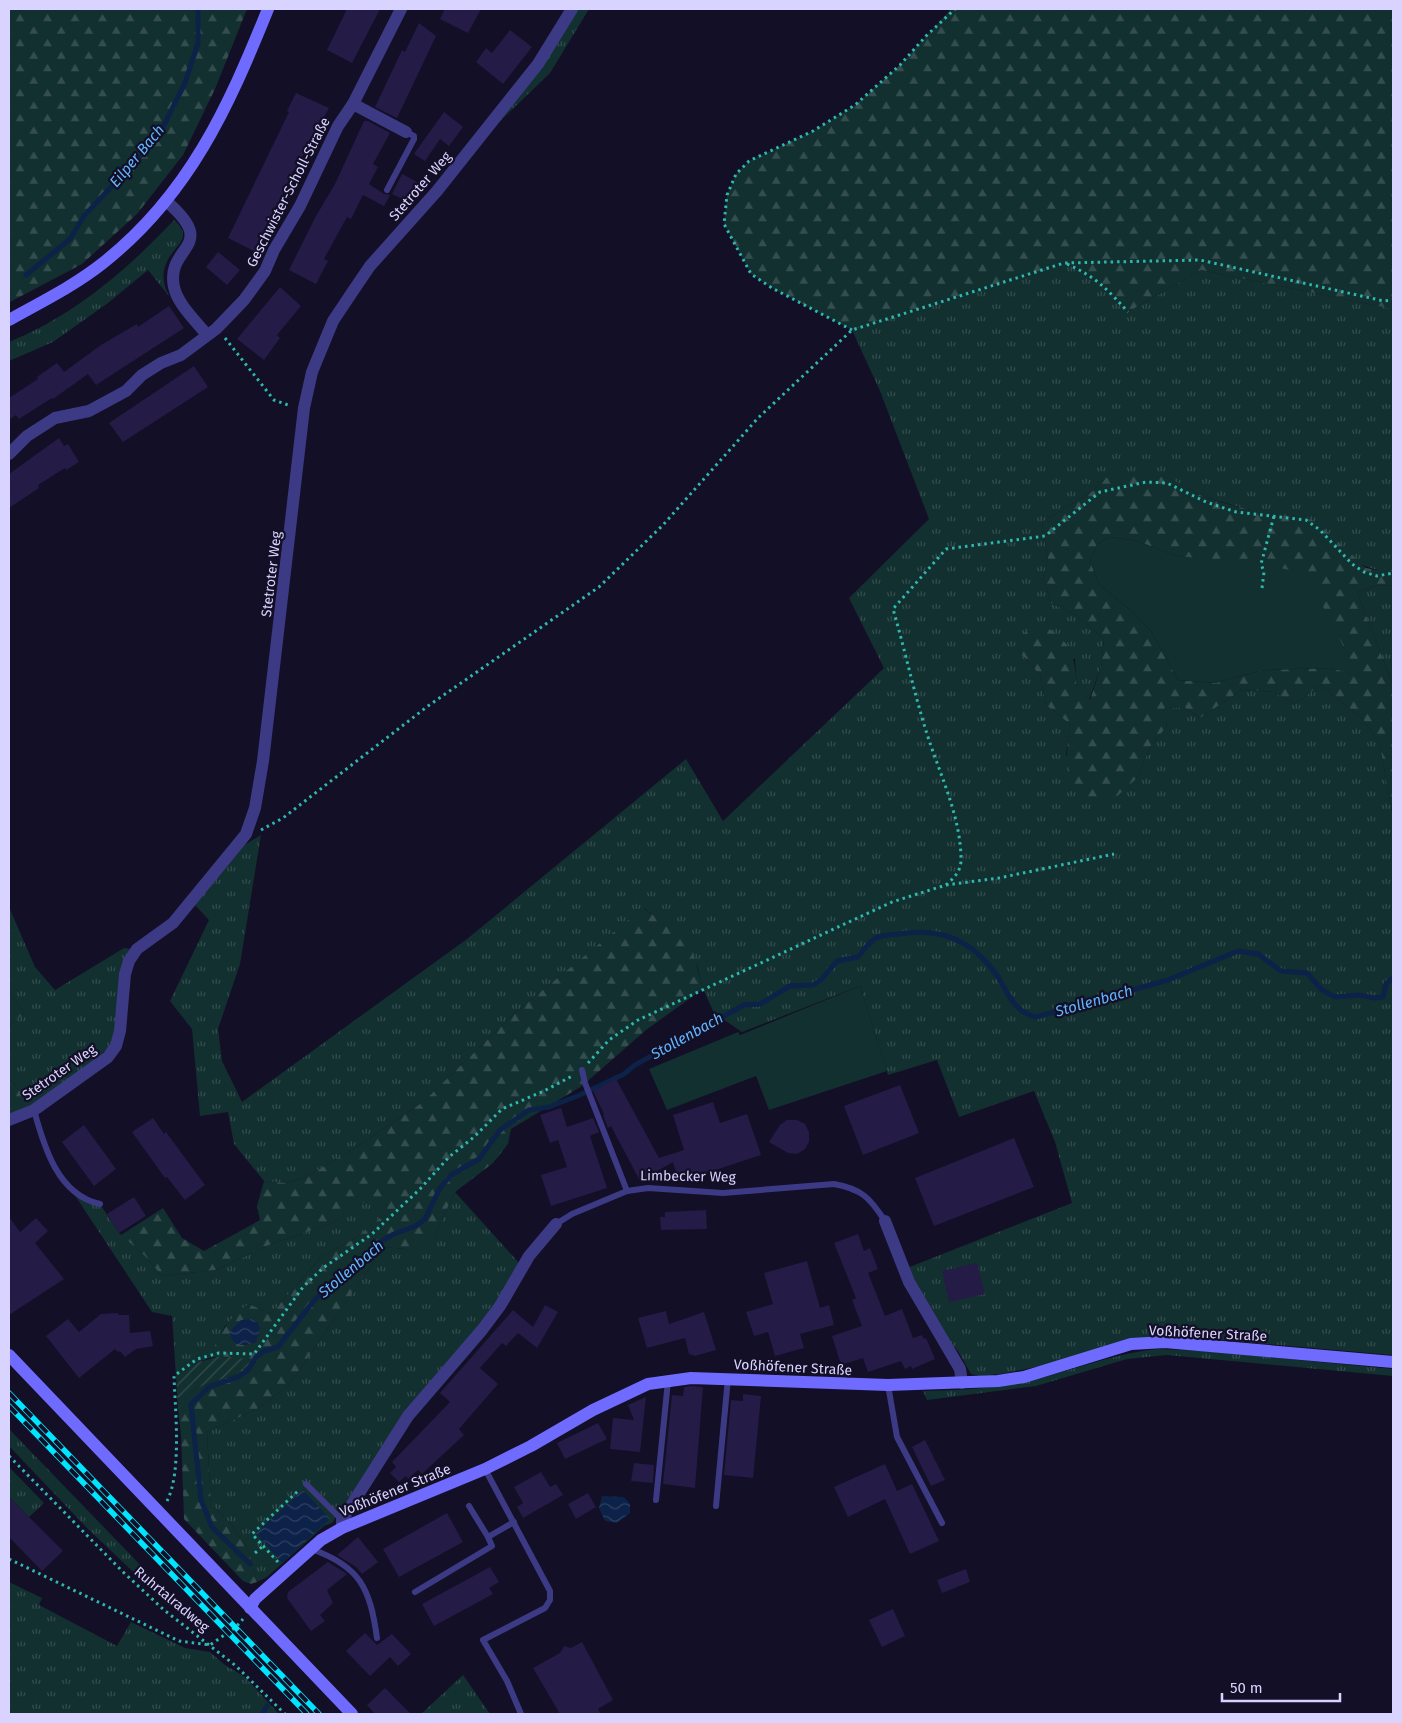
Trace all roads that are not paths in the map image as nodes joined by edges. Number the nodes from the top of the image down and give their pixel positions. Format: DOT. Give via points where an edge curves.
graph roads {
  1 [pos="268,9"];
  2 [pos="402,9"];
  3 [pos="572,9"];
  4 [pos="353,104"];
  5 [pos="406,132"];
  6 [pos="387,190"];
  7 [pos="166,201"];
  8 [pos="9,320"];
  9 [pos="211,332"];
  10 [pos="9,454"];
  11 [pos="582,1070"];
  12 [pos="34,1110"];
  13 [pos="9,1120"];
  14 [pos="627,1191"];
  15 [pos="100,1204"];
  16 [pos="884,1221"];
  17 [pos="556,1224"];
  18 [pos="9,1355"];
  19 [pos="1393,1362"];
  20 [pos="728,1378"];
  21 [pos="668,1380"];
  22 [pos="962,1383"];
  23 [pos="888,1385"];
  24 [pos="485,1469"];
  25 [pos="306,1484"];
  26 [pos="656,1500"];
  27 [pos="469,1506"];
  28 [pos="716,1506"];
  29 [pos="514,1522"];
  30 [pos="942,1523"];
  31 [pos="342,1524"];
  32 [pos="488,1537"];
  33 [pos="311,1549"];
  34 [pos="415,1592"];
  35 [pos="250,1608"];
  36 [pos="377,1638"];
  37 [pos="352,1714"];
  38 [pos="521,1714"];
  1 -- 7 [label="street" via="238,84 213,133"];
  2 -- 4 [label="street, Geschwister-Scholl-Straße"];
  3 -- 12 [label="street, Stetroter Weg" via="538,64 437,191 370,266 333,321 316,363 304,408 263,762 255,808 246,834 173,923 137,949 129,961 120,1031 112,1052"];
  4 -- 5 [label="street"];
  4 -- 9 [label="street, Geschwister-Scholl-Straße" via="338,126 266,271 244,300"];
  5 -- 6 [label="lane" via="414,139"];
  7 -- 8 [label="street" via="104,263"];
  7 -- 9 [label="street" via="188,222 192,233 190,243 173,272 174,288 182,304"];
  9 -- 10 [label="street, Geschwister-Scholl-Straße" via="181,355 142,375 116,398 88,411 55,418 27,436"];
  11 -- 14 [label="lane"];
  12 -- 13 [label="street, Stetroter Weg"];
  12 -- 15 [label="lane" via="45,1149 59,1174 70,1188 88,1201"];
  14 -- 16 [label="lane, Limbecker Weg" via="648,1188 722,1193 834,1184 852,1187 865,1195"];
  14 -- 17 [label="lane, Limbecker Weg"];
  16 -- 22 [label="street, Limbecker Weg" via="909,1282 960,1369"];
  17 -- 31 [label="street, Limbecker Weg" via="529,1256 482,1330 408,1416"];
  18 -- 35 [label="street"];
  19 -- 22 [label="street, Voßhöfener Straße" via="1165,1342 1131,1344 1024,1377"];
  20 -- 21 [label="street, Voßhöfener Straße"];
  20 -- 23 [label="street, Voßhöfener Straße"];
  20 -- 28 [label="lane"];
  21 -- 24 [label="street, Voßhöfener Straße" via="648,1384 593,1410"];
  21 -- 26 [label="lane"];
  22 -- 23 [label="street, Voßhöfener Straße"];
  23 -- 30 [label="lane" via="897,1437"];
  24 -- 29 [label="lane"];
  24 -- 31 [label="street, Voßhöfener Straße"];
  25 -- 31 [label="lane"];
  27 -- 32 [label="lane"];
  29 -- 32 [label="lane"];
  29 -- 38 [label="lane" via="550,1591 550,1600 545,1608 483,1640 507,1681"];
  31 -- 33 [label="street, Voßhöfener Straße"];
  32 -- 34 [label="lane" via="492,1546"];
  33 -- 35 [label="street, Voßhöfener Straße" via="255,1599"];
  33 -- 36 [label="lane" via="340,1561 361,1583 370,1597"];
  35 -- 37 [label="street"];
}
